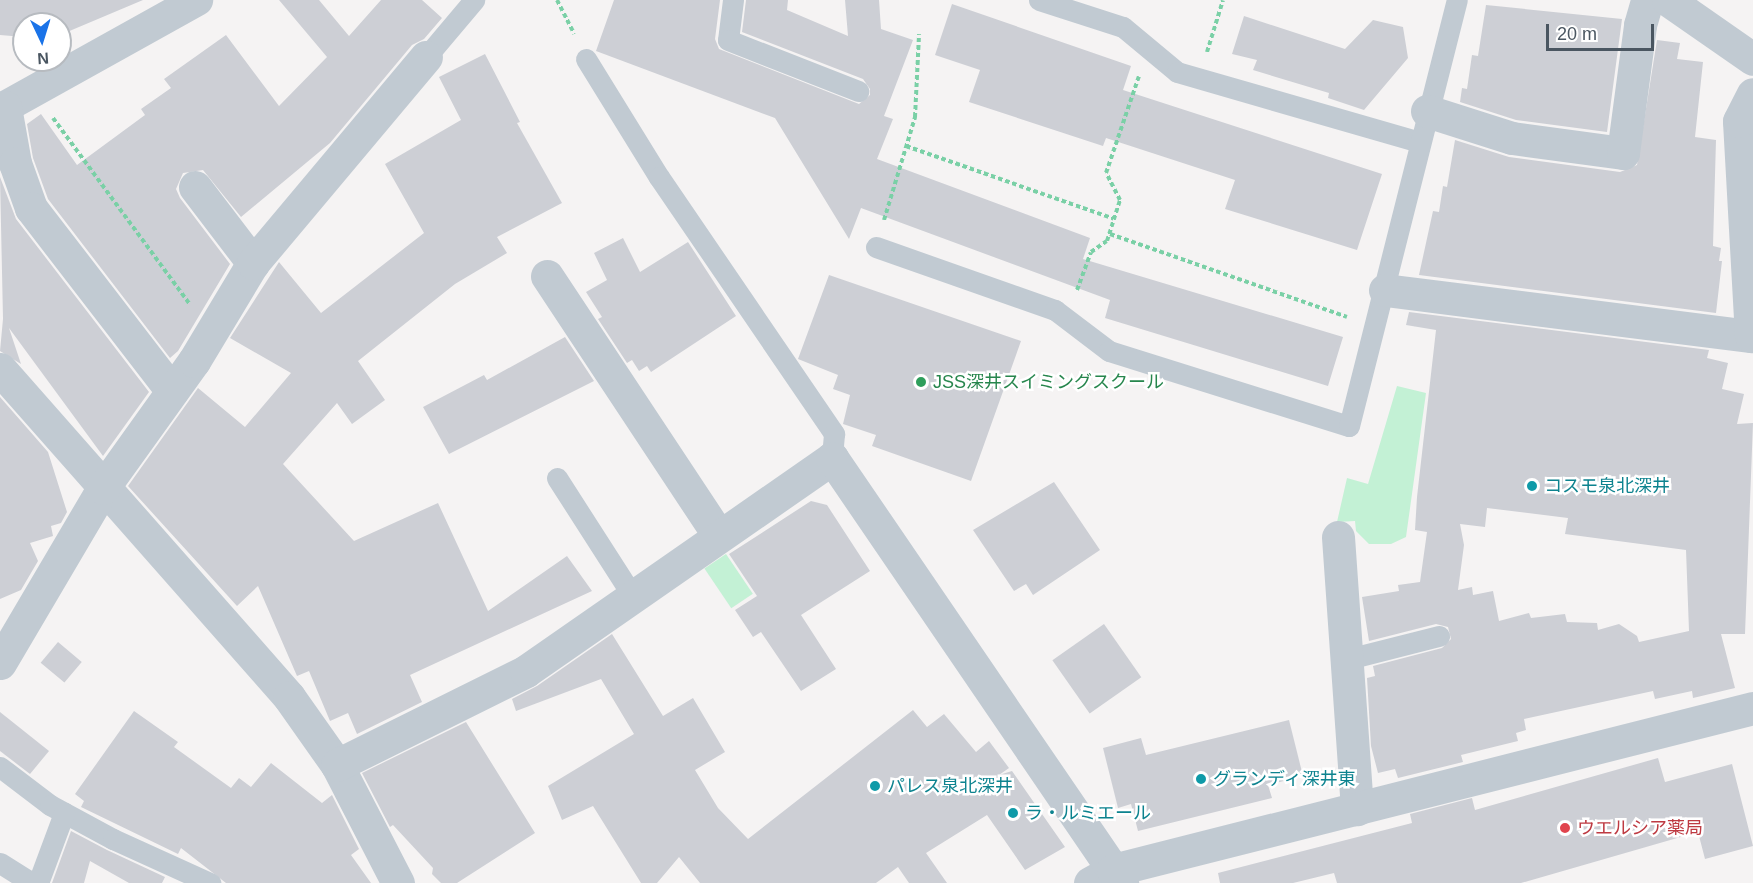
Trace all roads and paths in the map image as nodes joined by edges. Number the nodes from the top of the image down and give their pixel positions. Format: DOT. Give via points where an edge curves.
graph roads {
  1 [pos="197,0"];
  2 [pos="474,0"];
  3 [pos="556,0"];
  4 [pos="733,0"];
  5 [pos="1039,0"];
  6 [pos="1223,0"];
  7 [pos="1457,0"];
  8 [pos="1647,0"];
  9 [pos="1668,0"];
  10 [pos="919,34"];
  11 [pos="1150,49"];
  12 [pos="426,57"];
  13 [pos="1753,58"];
  14 [pos="586,59"];
  15 [pos="1199,79"];
  16 [pos="33,91"];
  17 [pos="858,91"];
  18 [pos="1753,94"];
  19 [pos="2,108"];
  20 [pos="1424,127"];
  21 [pos="906,146"];
  22 [pos="195,187"];
  23 [pos="1114,219"];
  24 [pos="1110,234"];
  25 [pos="876,247"];
  26 [pos="253,263"];
  27 [pos="547,276"];
  28 [pos="1385,290"];
  29 [pos="1066,318"];
  30 [pos="1375,327"];
  31 [pos="211,332"];
  32 [pos="0,369"];
  33 [pos="172,391"];
  34 [pos="832,458"];
  35 [pos="557,478"];
  36 [pos="103,488"];
  37 [pos="718,534"];
  38 [pos="1338,537"];
  39 [pos="632,595"];
  40 [pos="1439,636"];
  41 [pos="1348,659"];
  42 [pos="0,663"];
  43 [pos="1753,708"];
  44 [pos="337,765"];
  45 [pos="0,766"];
  46 [pos="1357,809"];
  47 [pos="64,813"];
  48 [pos="0,863"];
  49 [pos="1108,879"];
  50 [pos="32,883"];
  51 [pos="38,883"];
  52 [pos="210,883"];
  53 [pos="398,883"];
  1 -- 16 [label="street"];
  2 -- 12 [label="lane"];
  3 -- 14 [label="path"];
  4 -- 17 [label="lane" via="728,40"];
  5 -- 11 [label="lane" via="1123,27"];
  6 -- 15 [label="path"];
  7 -- 20 [label="lane"];
  8 -- 20 [label="street" via="1640,25 1623,153"];
  9 -- 13 [label="street"];
  10 -- 21 [label="path" via="915,117"];
  11 -- 15 [label="lane" via="1177,72"];
  11 -- 23 [label="path" via="1106,173 1120,200"];
  12 -- 26 [label="street"];
  14 -- 34 [label="lane" via="659,177 834,434"];
  15 -- 20 [label="lane"];
  16 -- 19 [label="street"];
  16 -- 31 [label="path"];
  18 -- 28 [label="street" via="1739,121 1751,336"];
  19 -- 33 [label="street" via="31,208"];
  20 -- 28 [label="lane"];
  21 -- 23 [label="path"];
  21 -- 25 [label="path"];
  22 -- 26 [label="street"];
  23 -- 24 [label="path"];
  24 -- 29 [label="path" via="1091,252"];
  24 -- 30 [label="path"];
  25 -- 29 [label="lane" via="1055,310"];
  26 -- 31 [label="street"];
  27 -- 37 [label="street"];
  28 -- 30 [label="lane"];
  29 -- 30 [label="lane" via="1108,351 1349,426"];
  31 -- 33 [label="street"];
  32 -- 36 [label="street"];
  33 -- 36 [label="street"];
  34 -- 37 [label="street"];
  34 -- 49 [label="street"];
  35 -- 39 [label="lane"];
  36 -- 42 [label="street"];
  36 -- 44 [label="street" via="289,697"];
  37 -- 39 [label="street"];
  38 -- 41 [label="street"];
  39 -- 44 [label="street" via="526,671"];
  40 -- 41 [label="lane"];
  41 -- 46 [label="street"];
  43 -- 46 [label="street"];
  44 -- 53 [label="street"];
  45 -- 47 [label="lane"];
  46 -- 49 [label="street"];
  47 -- 51 [label="lane"];
  47 -- 52 [label="lane"];
  48 -- 50 [label="lane"];
}
